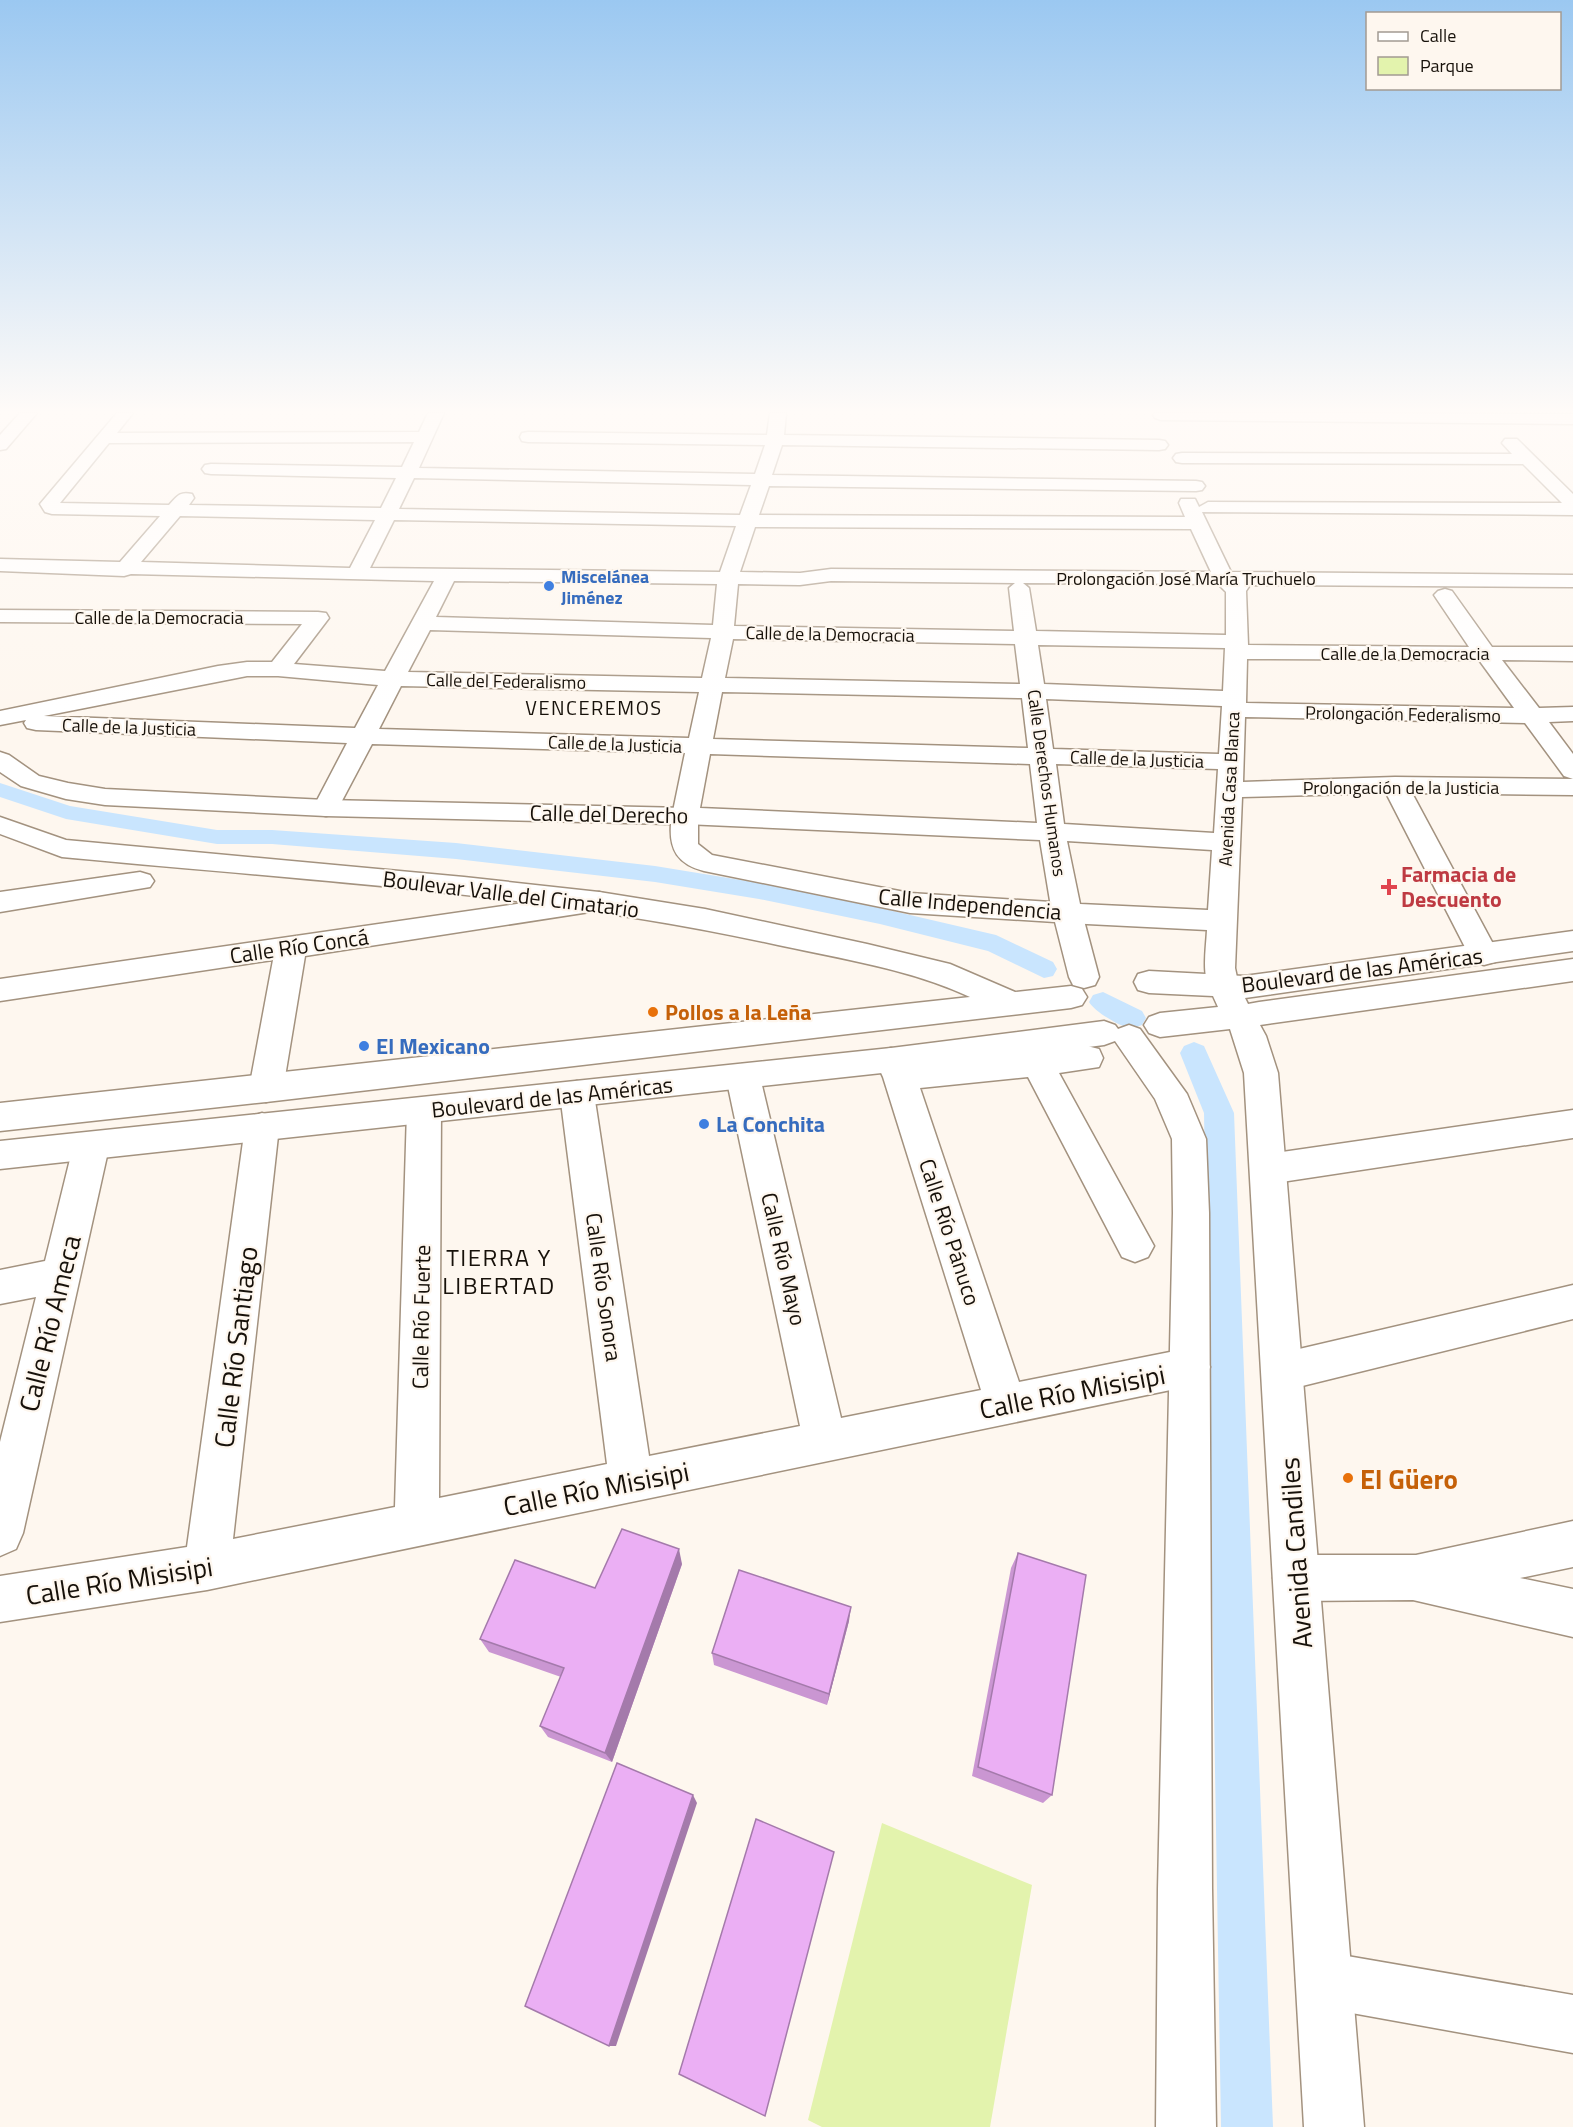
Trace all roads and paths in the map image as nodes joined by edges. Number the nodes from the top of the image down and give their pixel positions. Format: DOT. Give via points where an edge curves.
graph roads {
  1 [pos="174,512"];
  2 [pos="295,512"];
  3 [pos="752,512"];
  4 [pos="1006,512"];
  5 [pos="1201,512"];
  6 [pos="1371,512"];
  7 [pos="387,514"];
  8 [pos="1202,515"];
  9 [pos="749,521"];
  10 [pos="1008,524"];
  11 [pos="0,565"];
  12 [pos="124,570"];
  13 [pos="357,574"];
  14 [pos="447,575"];
  15 [pos="728,578"];
  16 [pos="1573,581"];
  17 [pos="1234,582"];
  18 [pos="1018,583"];
  19 [pos="1573,593"];
  20 [pos="1445,595"];
  21 [pos="0,616"];
  22 [pos="423,624"];
  23 [pos="723,632"];
  24 [pos="1025,638"];
  25 [pos="1237,647"];
  26 [pos="1485,653"];
  27 [pos="1573,654"];
  28 [pos="278,669"];
  29 [pos="393,679"];
  30 [pos="712,686"];
  31 [pos="1033,691"];
  32 [pos="1234,704"];
  33 [pos="1573,714"];
  34 [pos="1532,716"];
  35 [pos="0,720"];
  36 [pos="363,736"];
  37 [pos="700,746"];
  38 [pos="1041,756"];
  39 [pos="0,760"];
  40 [pos="1230,762"];
  41 [pos="1573,771"];
  42 [pos="1395,785"];
  43 [pos="1573,787"];
  44 [pos="1229,790"];
  45 [pos="326,808"];
  46 [pos="685,816"];
  47 [pos="0,825"];
  48 [pos="1052,832"];
  49 [pos="1227,842"];
  50 [pos="140,881"];
  51 [pos="0,902"];
  52 [pos="599,902"];
  53 [pos="1066,913"];
  54 [pos="1222,921"];
  55 [pos="1573,941"];
  56 [pos="291,947"];
  57 [pos="1484,955"];
  58 [pos="1573,970"];
  59 [pos="1108,980"];
  60 [pos="1223,987"];
  61 [pos="0,990"];
  62 [pos="1014,1005"];
  63 [pos="1240,1016"];
  64 [pos="1160,1025"];
  65 [pos="1106,1043"];
  66 [pos="1037,1063"];
  67 [pos="896,1069"];
  68 [pos="743,1077"];
  69 [pos="577,1094"];
  70 [pos="264,1108"];
  71 [pos="424,1111"];
  72 [pos="0,1117"];
  73 [pos="1573,1124"];
  74 [pos="91,1148"];
  75 [pos="0,1155"];
  76 [pos="1268,1169"];
  77 [pos="1135,1246"];
  78 [pos="60,1275"];
  79 [pos="0,1287"];
  80 [pos="1573,1302"];
  81 [pos="1190,1367"];
  82 [pos="1282,1372"];
  83 [pos="1006,1404"];
  84 [pos="825,1441"];
  85 [pos="9,1449"];
  86 [pos="631,1481"];
  87 [pos="417,1524"];
  88 [pos="0,1533"];
  89 [pos="1573,1544"];
  90 [pos="207,1567"];
  91 [pos="1413,1577"];
  92 [pos="1296,1578"];
  93 [pos="0,1599"];
  94 [pos="1573,1613"];
  95 [pos="1324,1980"];
  96 [pos="1573,2024"];
  97 [pos="1186,2127"];
  98 [pos="1334,2127"];
  1 -- 12 [label="street"];
  2 -- 7 [label="street"];
  3 -- 9 [label="street, Calle Independencia"];
  4 -- 10 [label="street, Calle Derechos Humanos"];
  5 -- 8 [label="street"];
  6 -- 8 [label="street"];
  7 -- 9 [label="street"];
  7 -- 13 [label="street"];
  8 -- 10 [label="street"];
  8 -- 17 [label="street"];
  9 -- 10 [label="street"];
  9 -- 15 [label="street, Calle Independencia"];
  10 -- 18 [label="street, Calle Derechos Humanos"];
  11 -- 12 [label="street, Prolongación José María Truchuelo"];
  12 -- 13 [label="street, Prolongación José María Truchuelo"];
  13 -- 14 [label="street, Prolongación José María Truchuelo"];
  14 -- 15 [label="street, Prolongación José María Truchuelo"];
  14 -- 22 [label="street"];
  15 -- 18 [label="street, Prolongación José María Truchuelo" via="800,579 829,585"];
  15 -- 23 [label="street, Calle Independencia"];
  16 -- 17 [label="street, Prolongación José María Truchuelo"];
  17 -- 18 [label="street, Prolongación José María Truchuelo"];
  17 -- 20 [label="street"];
  17 -- 25 [label="street, Avenida Casa Blanca"];
  18 -- 24 [label="street, Calle Derechos Humanos"];
  19 -- 20 [label="street"];
  20 -- 26 [label="street"];
  21 -- 28 [label="street, Calle de la Democracia" via="318,618"];
  22 -- 23 [label="street, Calle de la Democracia"];
  22 -- 29 [label="street"];
  23 -- 24 [label="street, Calle de la Democracia"];
  23 -- 30 [label="street, Calle Independencia"];
  24 -- 25 [label="street, Calle de la Democracia"];
  24 -- 31 [label="street, Calle Derechos Humanos"];
  25 -- 26 [label="street, Calle de la Democracia"];
  25 -- 32 [label="street, Avenida Casa Blanca"];
  26 -- 27 [label="street, Calle de la Democracia"];
  26 -- 34 [label="street"];
  28 -- 29 [label="street, Calle del Federalismo"];
  28 -- 35 [label="street, Calle del Federalismo" via="218,673"];
  29 -- 30 [label="street, Calle del Federalismo"];
  29 -- 36 [label="street"];
  30 -- 31 [label="street, Calle del Federalismo"];
  30 -- 37 [label="street, Calle Independencia"];
  31 -- 32 [label="street, Calle del Federalismo"];
  31 -- 38 [label="street, Calle Derechos Humanos"];
  32 -- 34 [label="street, Prolongación Federalismo"];
  32 -- 40 [label="street, Avenida Casa Blanca"];
  33 -- 34 [label="street, Prolongación Federalismo"];
  34 -- 41 [label="street"];
  35 -- 36 [label="street, Calle de la Justicia"];
  36 -- 37 [label="street, Calle de la Justicia"];
  36 -- 45 [label="street"];
  37 -- 38 [label="street, Calle de la Justicia"];
  37 -- 46 [label="street, Calle Independencia"];
  38 -- 40 [label="street, Calle de la Justicia"];
  38 -- 48 [label="street, Calle Derechos Humanos"];
  39 -- 45 [label="street, Calle del Derecho" via="30,781 66,791"];
  40 -- 44 [label="street, Avenida Casa Blanca"];
  42 -- 43 [label="street, Prolongación de la Justicia"];
  42 -- 44 [label="street, Prolongación de la Justicia"];
  42 -- 57 [label="street"];
  44 -- 49 [label="street, Avenida Casa Blanca"];
  45 -- 46 [label="street, Calle del Derecho"];
  46 -- 48 [label="street, Calle del Derecho"];
  46 -- 53 [label="street, Calle Independencia" via="684,843 690,855 704,862 910,903"];
  47 -- 52 [label="street, Boulevar Valle del Cimatario" via="62,848"];
  48 -- 49 [label="street, Calle del Derecho"];
  48 -- 53 [label="street, Calle Derechos Humanos"];
  49 -- 54 [label="street, Avenida Casa Blanca"];
  50 -- 51 [label="street"];
  52 -- 56 [label="street, Calle Río Concá"];
  52 -- 62 [label="street, Boulevar Valle del Cimatario" via="705,919 867,954 950,975"];
  53 -- 54 [label="street, Calle Independencia"];
  53 -- 59 [label="street, Calle Derechos Humanos"];
  54 -- 60 [label="street, Avenida Casa Blanca"];
  55 -- 57 [label="street, Boulevard de las Américas"];
  56 -- 61 [label="street, Calle Río Concá"];
  56 -- 70 [label="street, Calle Río Santiago"];
  57 -- 60 [label="street, Boulevard de las Américas"];
  58 -- 63 [label="street, Boulevard de las Américas"];
  59 -- 60 [label="street, Boulevard de las Américas"];
  59 -- 62 [label="street, Boulevard de las Américas"];
  59 -- 64 [label="street" via="1161,993 1166,1011"];
  59 -- 65 [label="street" via="1074,1012"];
  60 -- 63 [label="street, Avenida Candiles"];
  62 -- 70 [label="street, Boulevard de las Américas" via="853,1021"];
  63 -- 64 [label="street, Boulevard de las Américas"];
  63 -- 76 [label="street, Avenida Candiles" via="1261,1073"];
  64 -- 65 [label="street, Boulevard de las Américas" via="1149,1034"];
  65 -- 66 [label="street, Boulevard de las Américas"];
  65 -- 67 [label="street, Boulevard de las Américas"];
  65 -- 81 [label="street" via="1170,1094 1189,1139"];
  66 -- 67 [label="street, Boulevard de las Américas"];
  66 -- 77 [label="street"];
  67 -- 68 [label="street, Boulevard de las Américas"];
  67 -- 83 [label="street, Calle Río Pánuco"];
  68 -- 69 [label="street, Boulevard de las Américas"];
  68 -- 84 [label="street, Calle Río Mayo"];
  69 -- 71 [label="street, Boulevard de las Américas"];
  69 -- 86 [label="street, Calle Río Sonora"];
  70 -- 71 [label="street, Boulevard de las Américas"];
  70 -- 72 [label="street, Boulevard de las Américas"];
  70 -- 74 [label="street, Boulevard de las Américas"];
  70 -- 90 [label="street, Calle Río Santiago"];
  71 -- 87 [label="street, Calle Río Fuerte"];
  73 -- 76 [label="street"];
  74 -- 75 [label="street, Boulevard de las Américas"];
  74 -- 78 [label="street, Calle Río Ameca"];
  76 -- 82 [label="street, Avenida Candiles"];
  78 -- 79 [label="street"];
  78 -- 85 [label="street, Calle Río Ameca"];
  80 -- 82 [label="street"];
  81 -- 83 [label="street, Calle Río Misisipi"];
  81 -- 97 [label="street"];
  82 -- 92 [label="street, Avenida Candiles"];
  83 -- 84 [label="street, Calle Río Misisipi"];
  84 -- 86 [label="street, Calle Río Misisipi"];
  85 -- 88 [label="street, Calle Río Ameca"];
  86 -- 87 [label="street, Calle Río Misisipi"];
  87 -- 90 [label="street, Calle Río Misisipi"];
  89 -- 91 [label="street"];
  90 -- 93 [label="street, Calle Río Misisipi"];
  91 -- 92 [label="street"];
  91 -- 94 [label="street"];
  92 -- 95 [label="street, Avenida Candiles"];
  95 -- 96 [label="street"];
  95 -- 98 [label="street, Avenida Candiles"];
}
